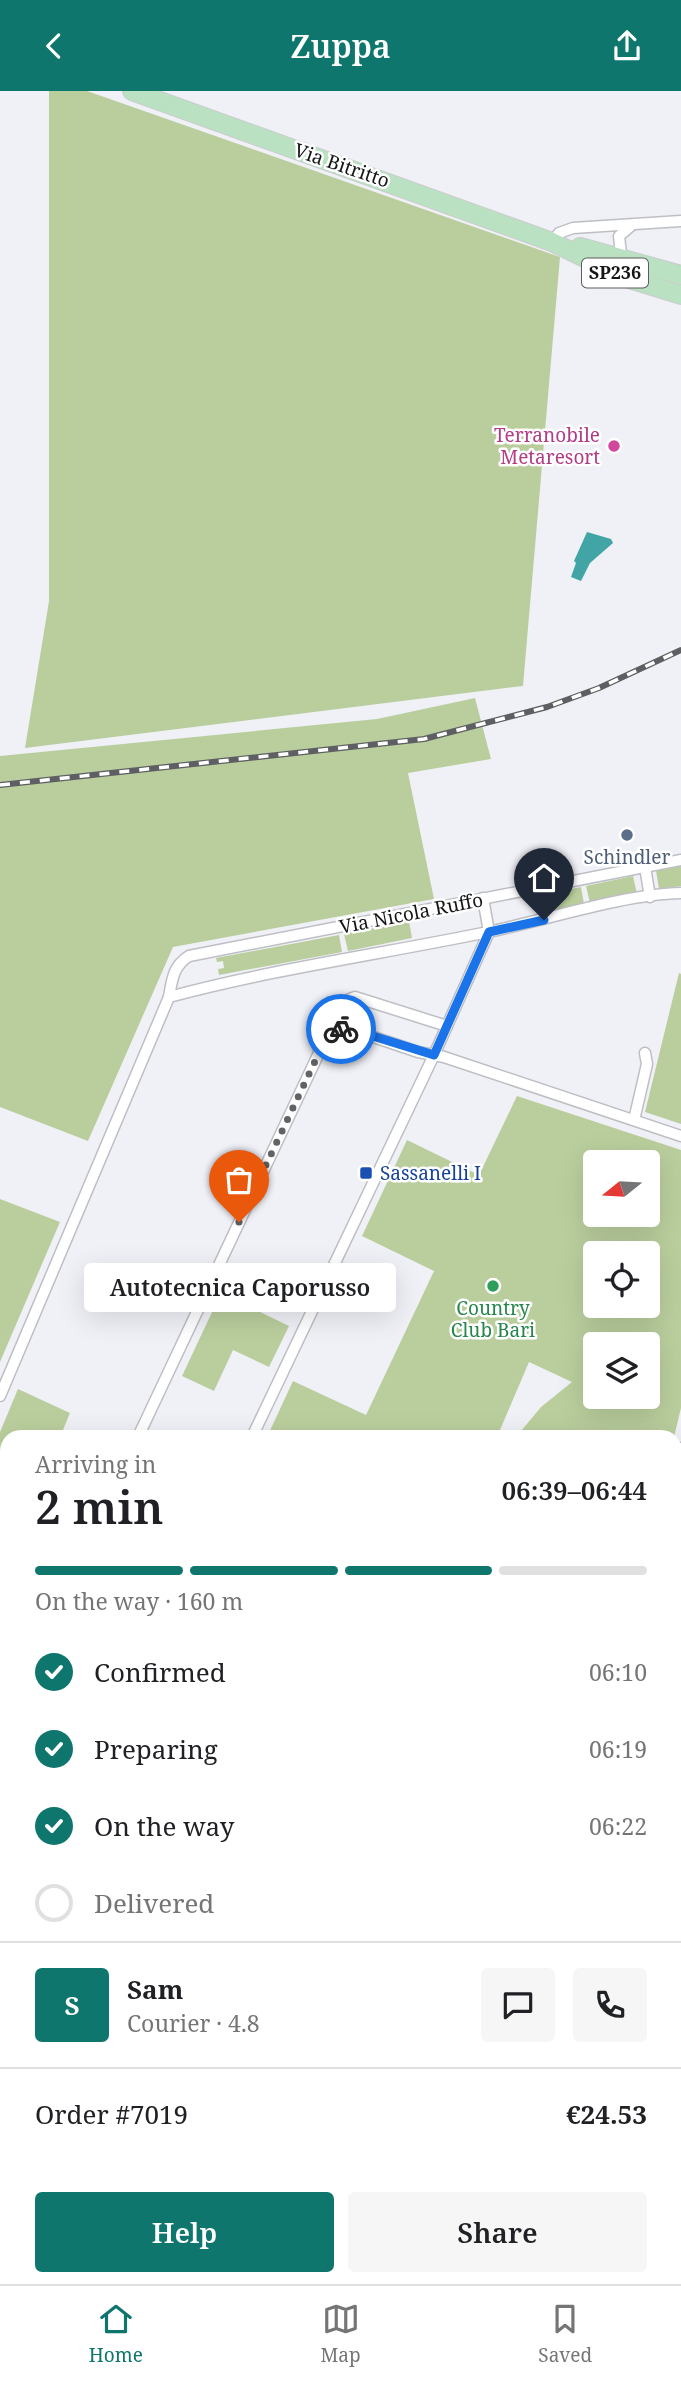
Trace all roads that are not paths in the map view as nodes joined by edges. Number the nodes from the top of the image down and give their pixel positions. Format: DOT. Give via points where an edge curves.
graph roads {
  1 [pos="132,91"];
  2 [pos="681,221"];
  3 [pos="632,225"];
  4 [pos="552,242"];
  5 [pos="628,261"];
  6 [pos="681,275"];
  7 [pos="681,295"];
  8 [pos="681,860"];
  9 [pos="645,867"];
  10 [pos="681,893"];
  11 [pos="650,897"];
  12 [pos="483,898"];
  13 [pos="489,932"];
  14 [pos="169,997"];
  15 [pos="447,1026"];
  16 [pos="645,1053"];
  17 [pos="318,1055"];
  18 [pos="434,1055"];
  19 [pos="634,1120"];
  20 [pos="681,1136"];
  21 [pos="0,1396"];
  22 [pos="141,1430"];
  23 [pos="255,1430"];
  1 -- 4 [label="main road, Via Bitritto"];
  2 -- 3 [label="street"];
  3 -- 4 [label="street" via="573,228 559,233"];
  3 -- 5 [label="street" via="619,236 621,254"];
  4 -- 5 [label="main road, Via Bitritto / SP236"];
  4 -- 7 [label="main road, Via Bitritto / SP236" via="626,278"];
  5 -- 6 [label="main road, Via Bitritto / SP236"];
  8 -- 9 [label="street, Via Nicola Ruffo"];
  9 -- 11 [label="street"];
  9 -- 12 [label="street, Via Nicola Ruffo"];
  10 -- 11 [label="street, Via Nicola Ruffo"];
  11 -- 13 [label="street, Via Nicola Ruffo"];
  12 -- 13 [label="street"];
  12 -- 14 [label="street, Via Nicola Ruffo" via="189,956 174,972"];
  13 -- 14 [label="street, Via Nicola Ruffo" via="224,982"];
  13 -- 15 [label="street"];
  14 -- 21 [label="street, Via Nicola Ruffo"];
  15 -- 17 [label="street" via="355,997 338,1005 326,1023"];
  15 -- 18 [label="street"];
  16 -- 19 [label="street" via="647,1064"];
  17 -- 18 [label="street" via="338,1030 347,1028"];
  17 -- 22 [label="street"];
  18 -- 19 [label="street"];
  18 -- 23 [label="street"];
  19 -- 20 [label="street"];
}
